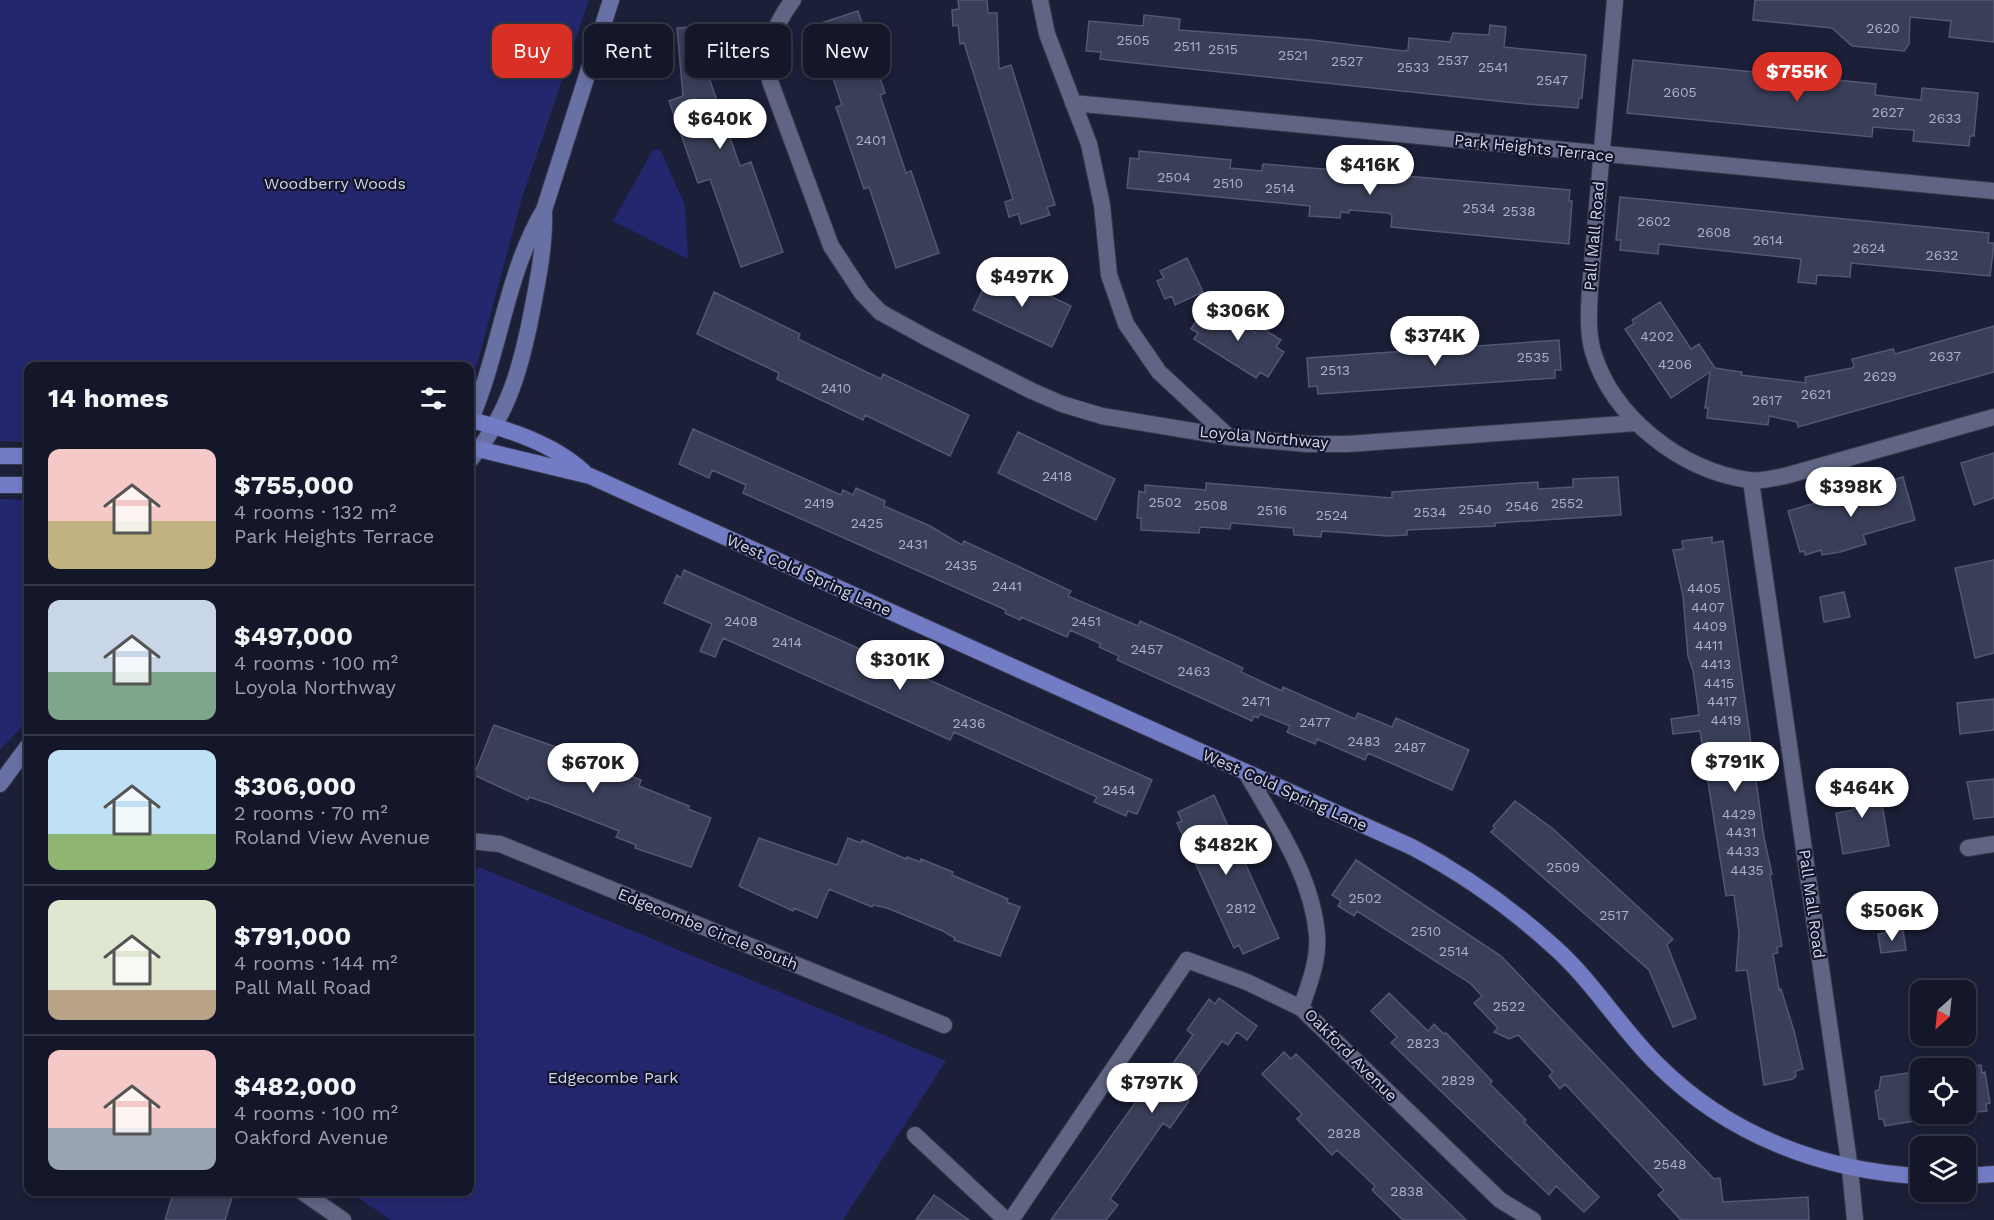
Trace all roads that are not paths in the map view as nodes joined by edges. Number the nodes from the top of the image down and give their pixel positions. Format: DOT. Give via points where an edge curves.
graph roads {
  1 [pos="610,0"];
  2 [pos="793,0"];
  3 [pos="1040,0"];
  4 [pos="1615,0"];
  5 [pos="1073,103"];
  6 [pos="1601,155"];
  7 [pos="1994,191"];
  8 [pos="544,210"];
  9 [pos="474,411"];
  10 [pos="1994,417"];
  11 [pos="474,421"];
  12 [pos="1636,423"];
  13 [pos="496,426"];
  14 [pos="1229,437"];
  15 [pos="474,451"];
  16 [pos="474,452"];
  17 [pos="0,456"];
  18 [pos="24,456"];
  19 [pos="590,476"];
  20 [pos="1751,481"];
  21 [pos="0,485"];
  22 [pos="24,485"];
  23 [pos="24,752"];
  24 [pos="24,757"];
  25 [pos="15,765"];
  26 [pos="1247,774"];
  27 [pos="0,784"];
  28 [pos="474,841"];
  29 [pos="1994,844"];
  30 [pos="1968,848"];
  31 [pos="1301,1008"];
  32 [pos="944,1025"];
  33 [pos="915,1135"];
  34 [pos="1850,1169"];
  35 [pos="1994,1174"];
  36 [pos="1910,1175"];
  37 [pos="1976,1175"];
  38 [pos="308,1196"];
  39 [pos="343,1220"];
  40 [pos="1006,1220"];
  41 [pos="1011,1220"];
  42 [pos="1533,1220"];
  43 [pos="1855,1220"];
  1 -- 8 [label="main road"];
  2 -- 14 [label="street, Loyola Northway" via="772,34 770,81 831,246 874,306 929,339 1062,404 1102,416"];
  3 -- 5 [label="street" via="1047,34"];
  4 -- 6 [label="street, Pall Mall Road"];
  5 -- 6 [label="street, Park Heights Terrace"];
  5 -- 14 [label="street" via="1097,176 1109,275 1126,324 1159,372"];
  6 -- 7 [label="street, Park Heights Terrace"];
  6 -- 12 [label="street, Pall Mall Road" via="1588,331 1601,373"];
  8 -- 9 [label="main road" via="530,234 486,383"];
  8 -- 13 [label="main road" via="543,248 523,360"];
  10 -- 20 [label="street" via="1785,476"];
  11 -- 13 [label="main road, West Cold Spring Lane"];
  12 -- 14 [label="street, Loyola Northway" via="1348,444"];
  12 -- 20 [label="street" via="1689,459 1722,474"];
  13 -- 15 [label="main road"];
  13 -- 19 [label="main road, West Cold Spring Lane" via="549,448"];
  16 -- 19 [label="main road, West Cold Spring Lane"];
  17 -- 18 [label="main road"];
  19 -- 26 [label="main road, West Cold Spring Lane"];
  20 -- 34 [label="street, Pall Mall Road"];
  21 -- 22 [label="main road"];
  23 -- 25 [label="main road"];
  24 -- 25 [label="main road"];
  25 -- 27 [label="main road"];
  26 -- 31 [label="street, Oakford Avenue" via="1294,855 1311,905 1317,936 1315,957"];
  26 -- 34 [label="main road, West Cold Spring Lane" via="1412,847 1479,886 1554,946 1657,1065 1684,1089 1754,1134 1793,1152"];
  28 -- 32 [label="street, Edgecombe Circle South" via="500,844"];
  29 -- 30 [label="street"];
  31 -- 41 [label="street" via="1247,982 1187,960"];
  31 -- 42 [label="street, Oakford Avenue" via="1500,1200"];
  33 -- 40 [label="street"];
  34 -- 36 [label="main road, West Cold Spring Lane"];
  34 -- 43 [label="street, Pall Mall Road"];
  35 -- 37 [label="main road"];
  38 -- 39 [label="street"];
}
